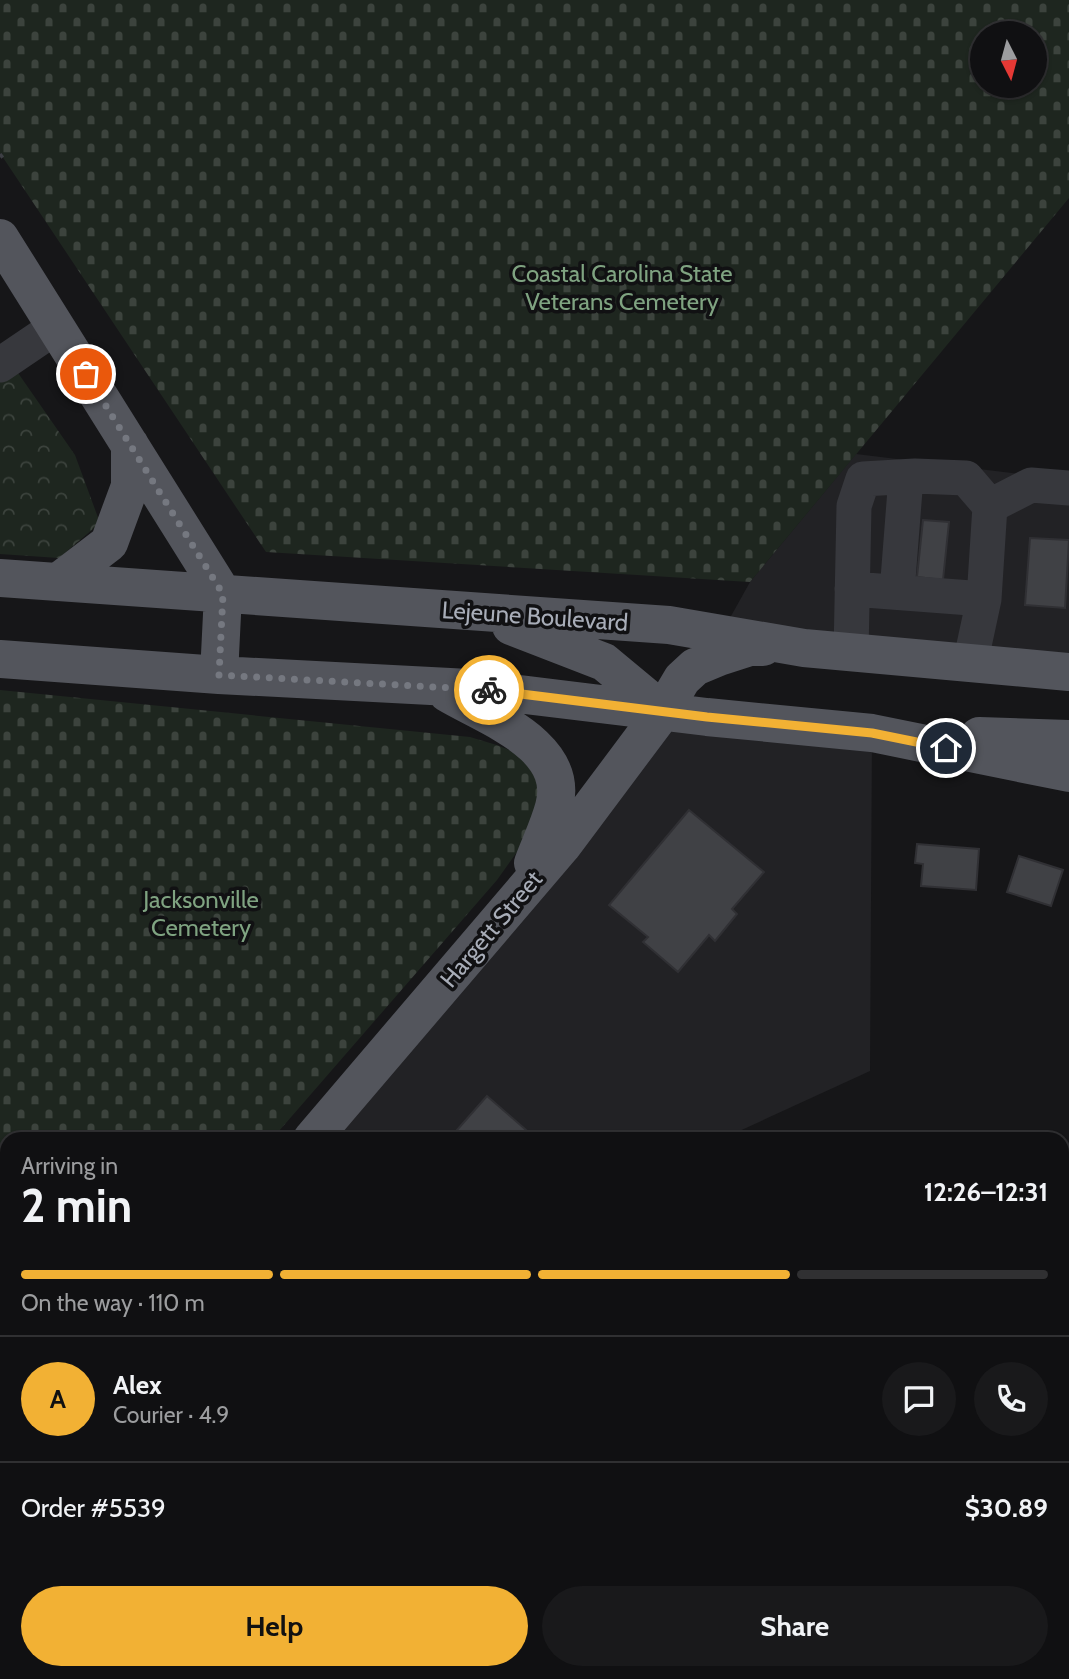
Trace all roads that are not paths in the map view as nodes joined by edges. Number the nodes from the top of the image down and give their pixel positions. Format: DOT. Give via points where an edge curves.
graph roads {
  1 [pos="2,247"];
  2 [pos="56,327"];
  3 [pos="0,365"];
  4 [pos="130,445"];
  5 [pos="906,477"];
  6 [pos="1069,488"];
  7 [pos="990,506"];
  8 [pos="0,578"];
  9 [pos="58,582"];
  10 [pos="852,589"];
  11 [pos="897,593"];
  12 [pos="223,594"];
  13 [pos="984,599"];
  14 [pos="476,612"];
  15 [pos="804,648"];
  16 [pos="851,653"];
  17 [pos="0,659"];
  18 [pos="970,664"];
  19 [pos="1069,672"];
  20 [pos="219,675"];
  21 [pos="436,686"];
  22 [pos="663,711"];
  23 [pos="872,733"];
  24 [pos="1069,739"];
  25 [pos="1069,773"];
  26 [pos="522,893"];
  27 [pos="318,1132"];
  1 -- 2 [label="main road"];
  2 -- 3 [label="street"];
  2 -- 4 [label="main road"];
  4 -- 9 [label="main road" via="130,486 109,543"];
  4 -- 12 [label="main road"];
  5 -- 7 [label="street" via="966,478"];
  5 -- 10 [label="street" via="863,479 854,506"];
  5 -- 11 [label="street"];
  6 -- 7 [label="street" via="1031,485"];
  7 -- 13 [label="street"];
  8 -- 9 [label="main road, Lejeune Boulevard"];
  9 -- 12 [label="main road, Lejeune Boulevard"];
  10 -- 11 [label="street"];
  10 -- 16 [label="street"];
  11 -- 13 [label="street"];
  12 -- 14 [label="main road, Lejeune Boulevard"];
  12 -- 20 [label="main road"];
  13 -- 18 [label="street"];
  14 -- 15 [label="main road, Lejeune Boulevard" via="668,625"];
  14 -- 22 [label="main road" via="604,662"];
  15 -- 16 [label="main road, Lejeune Boulevard"];
  15 -- 22 [label="main road, Hargett Street" via="750,647 695,667"];
  16 -- 18 [label="main road, Lejeune Boulevard"];
  17 -- 20 [label="main road"];
  18 -- 19 [label="main road, Lejeune Boulevard"];
  20 -- 21 [label="main road"];
  21 -- 22 [label="main road"];
  21 -- 26 [label="main road" via="527,738 546,759 555,781 555,805"];
  22 -- 23 [label="main road"];
  22 -- 26 [label="main road, Hargett Street"];
  23 -- 24 [label="main road"];
  23 -- 25 [label="main road"];
  26 -- 27 [label="main road, Hargett Street"];
}
